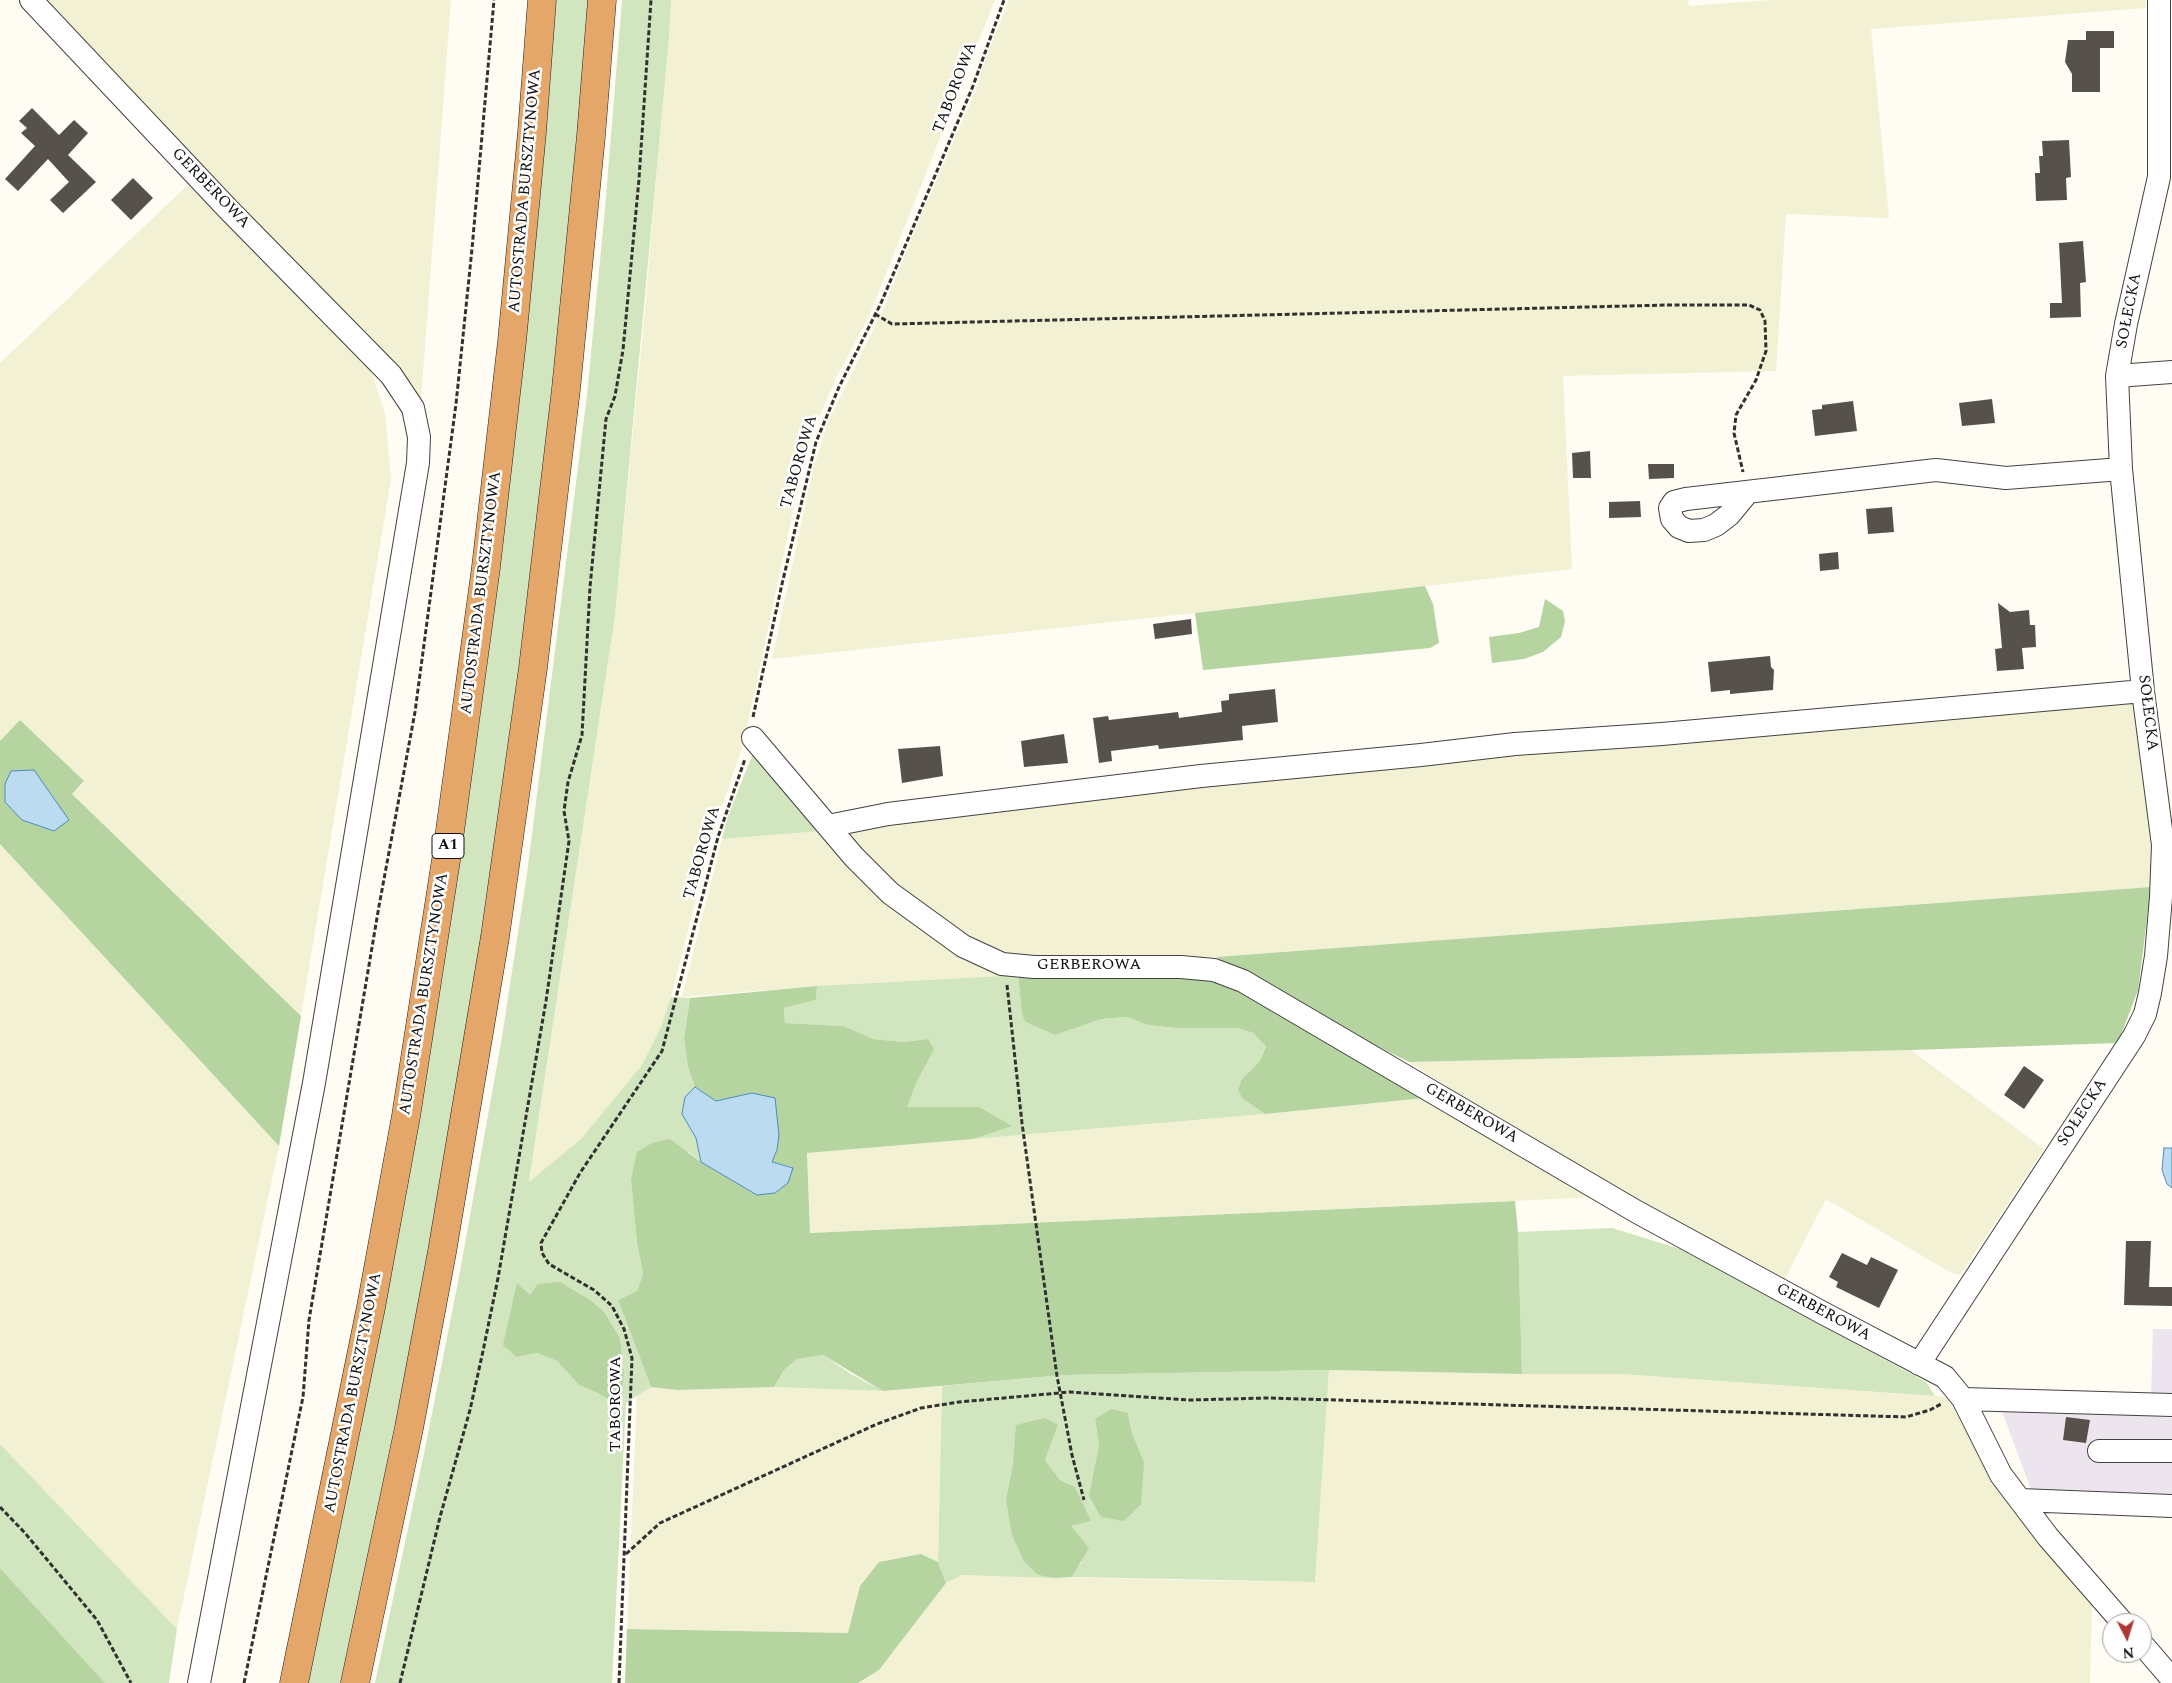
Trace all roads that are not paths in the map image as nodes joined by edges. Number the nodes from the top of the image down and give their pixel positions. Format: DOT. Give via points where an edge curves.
graph roads {
  1 [pos="31,0"];
  2 [pos="542,0"];
  3 [pos="602,0"];
  4 [pos="2160,0"];
  5 [pos="2166,23"];
  6 [pos="2172,372"];
  7 [pos="2117,376"];
  8 [pos="2121,469"];
  9 [pos="1748,492"];
  10 [pos="2144,691"];
  11 [pos="753,738"];
  12 [pos="828,826"];
  13 [pos="1919,1364"];
  14 [pos="1961,1397"];
  15 [pos="2172,1405"];
  16 [pos="2099,1451"];
  17 [pos="2172,1451"];
  18 [pos="2020,1500"];
  19 [pos="2172,1506"];
  20 [pos="2114,1613"];
  21 [pos="2152,1656"];
  22 [pos="2172,1679"];
  23 [pos="199,1683"];
  24 [pos="294,1683"];
  25 [pos="355,1683"];
  1 -- 23 [label="street, GERBEROWA" via="228,209 391,375 413,408 419,437 418,463 314,1083"];
  2 -- 24 [label="highway, AUTOSTRADA BURSZTYNOWA / A1" via="509,370 448,850 373,1298"];
  3 -- 25 [label="highway" via="565,399 540,620 495,938 409,1428"];
  4 -- 5 [label="street, SOŁECKA"];
  5 -- 7 [label="street, SOŁECKA" via="2159,177"];
  6 -- 7 [label="street"];
  7 -- 8 [label="street, SOŁECKA"];
  8 -- 9 [label="street" via="2006,478 1936,470"];
  8 -- 10 [label="street, SOŁECKA"];
  10 -- 12 [label="street" via="1662,734 1524,743 1210,775 888,814"];
  10 -- 13 [label="street, SOŁECKA" via="2163,845 2156,956 2145,1014 2134,1036"];
  11 -- 12 [label="street, GERBEROWA"];
  12 -- 13 [label="street, GERBEROWA" via="890,893 963,946 983,956 1007,964 1034,966 1214,970 1243,981 1637,1212"];
  13 -- 14 [label="street, GERBEROWA" via="1945,1377"];
  14 -- 15 [label="street"];
  14 -- 18 [label="street, GERBEROWA" via="2001,1475"];
  16 -- 17 [label="street"];
  18 -- 19 [label="street"];
  18 -- 20 [label="street, GERBEROWA"];
  21 -- 22 [label="street"];
}
